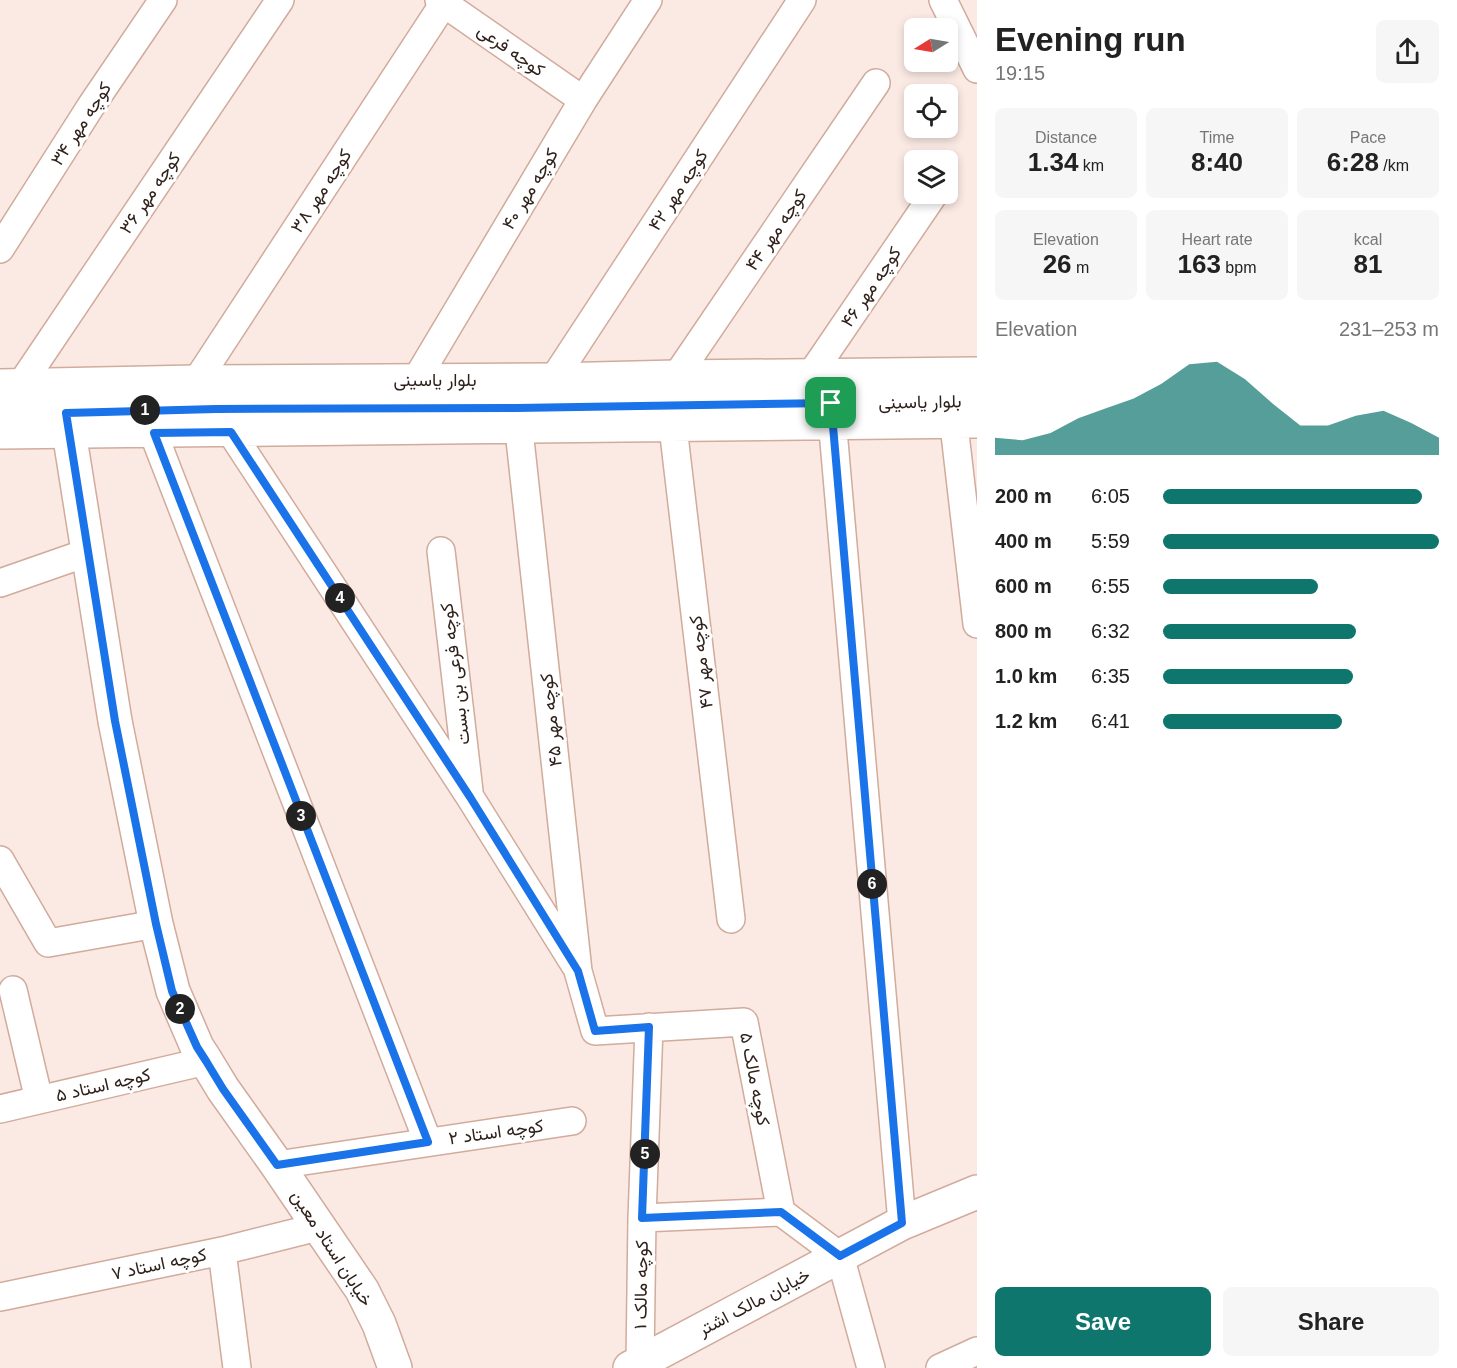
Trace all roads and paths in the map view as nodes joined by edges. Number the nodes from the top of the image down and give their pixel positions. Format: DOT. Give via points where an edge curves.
graph roads {
  1 [pos="163,0"];
  2 [pos="280,0"];
  3 [pos="648,0"];
  4 [pos="802,0"];
  5 [pos="943,0"];
  6 [pos="443,1"];
  7 [pos="975,58"];
  8 [pos="876,83"];
  9 [pos="583,100"];
  10 [pos="927,204"];
  11 [pos="0,249"];
  12 [pos="977,374"];
  13 [pos="810,376"];
  14 [pos="416,380"];
  15 [pos="553,380"];
  16 [pos="196,382"];
  17 [pos="10,386"];
  18 [pos="673,403"];
  19 [pos="965,413"];
  20 [pos="0,414"];
  21 [pos="831,414"];
  22 [pos="518,418"];
  23 [pos="224,421"];
  24 [pos="149,422"];
  25 [pos="68,423"];
  26 [pos="0,435"];
  27 [pos="441,550"];
  28 [pos="89,552"];
  29 [pos="0,583"];
  30 [pos="977,624"];
  31 [pos="470,797"];
  32 [pos="0,860"];
  33 [pos="731,919"];
  34 [pos="156,924"];
  35 [pos="578,971"];
  36 [pos="13,990"];
  37 [pos="649,1027"];
  38 [pos="595,1031"];
  39 [pos="206,1061"];
  40 [pos="39,1100"];
  41 [pos="0,1109"];
  42 [pos="572,1121"];
  43 [pos="428,1142"];
  44 [pos="277,1165"];
  45 [pos="977,1192"];
  46 [pos="781,1212"];
  47 [pos="642,1218"];
  48 [pos="902,1223"];
  49 [pos="318,1227"];
  50 [pos="222,1251"];
  51 [pos="840,1256"];
  52 [pos="0,1298"];
  53 [pos="977,1351"];
  54 [pos="635,1366"];
  55 [pos="237,1368"];
  56 [pos="395,1368"];
  57 [pos="871,1368"];
  58 [pos="940,1368"];
  1 -- 11 [label="street, کوچه مهر ۳۴"];
  2 -- 17 [label="street, کوچه مهر ۳۶"];
  3 -- 9 [label="street, کوچه مهر ۴۰"];
  4 -- 15 [label="street, کوچه مهر ۴۲"];
  5 -- 7 [label="street"];
  6 -- 9 [label="street, کوچه فرعی"];
  6 -- 16 [label="street, کوچه مهر ۳۸"];
  8 -- 18 [label="street, کوچه مهر ۴۴"];
  9 -- 14 [label="street, کوچه مهر ۴۰"];
  10 -- 13 [label="street, کوچه مهر ۴۶"];
  12 -- 13 [label="main road, بلوار یاسینی"];
  13 -- 18 [label="main road, بلوار یاسینی"];
  14 -- 15 [label="main road, بلوار یاسینی"];
  14 -- 16 [label="main road, بلوار یاسینی"];
  15 -- 18 [label="main road, بلوار یاسینی"];
  16 -- 17 [label="main road, بلوار یاسینی"];
  18 -- 21 [label="main road, بلوار یاسینی"];
  18 -- 22 [label="main road, بلوار یاسینی"];
  18 -- 33 [label="street, کوچه مهر ۴۷"];
  19 -- 21 [label="main road, بلوار یاسینی"];
  19 -- 30 [label="street"];
  20 -- 25 [label="main road, بلوار یاسینی"];
  21 -- 48 [label="street"];
  22 -- 23 [label="main road, بلوار یاسینی"];
  22 -- 35 [label="street, کوچه مهر ۴۵"];
  23 -- 24 [label="main road, بلوار یاسینی"];
  23 -- 31 [label="street"];
  24 -- 25 [label="main road, بلوار یاسینی"];
  24 -- 43 [label="street"];
  25 -- 26 [label="street"];
  25 -- 28 [label="main road, خیابان استاد معین"];
  27 -- 31 [label="street, کوچه فرعی بن بست"];
  28 -- 29 [label="street"];
  28 -- 34 [label="main road, خیابان استاد معین" via="115,721"];
  31 -- 35 [label="street"];
  32 -- 34 [label="street" via="48,943"];
  34 -- 39 [label="main road, خیابان استاد معین" via="172,991"];
  35 -- 38 [label="street, کوچه مهر ۴۵"];
  36 -- 40 [label="street"];
  37 -- 38 [label="street, کوچه مالک ۵"];
  37 -- 46 [label="street, کوچه مالک ۵" via="744,1022"];
  37 -- 47 [label="street, کوچه مالک ۱"];
  39 -- 40 [label="street, کوچه استاد ۵"];
  39 -- 44 [label="main road, خیابان استاد معین"];
  40 -- 41 [label="street, کوچه استاد ۵"];
  42 -- 43 [label="street, کوچه استاد ۲"];
  43 -- 44 [label="street, کوچه استاد ۲"];
  44 -- 49 [label="main road, خیابان استاد معین"];
  45 -- 48 [label="main road, خیابان مالک اشتر"];
  46 -- 47 [label="street"];
  46 -- 51 [label="street"];
  47 -- 54 [label="street, کوچه مالک ۱"];
  48 -- 51 [label="main road, خیابان مالک اشتر"];
  49 -- 50 [label="street, کوچه استاد ۷"];
  49 -- 56 [label="main road, خیابان استاد معین" via="362,1290"];
  50 -- 52 [label="street, کوچه استاد ۷"];
  50 -- 55 [label="street"];
  51 -- 54 [label="main road, خیابان مالک اشتر"];
  51 -- 57 [label="street"];
  53 -- 58 [label="street"];
}
